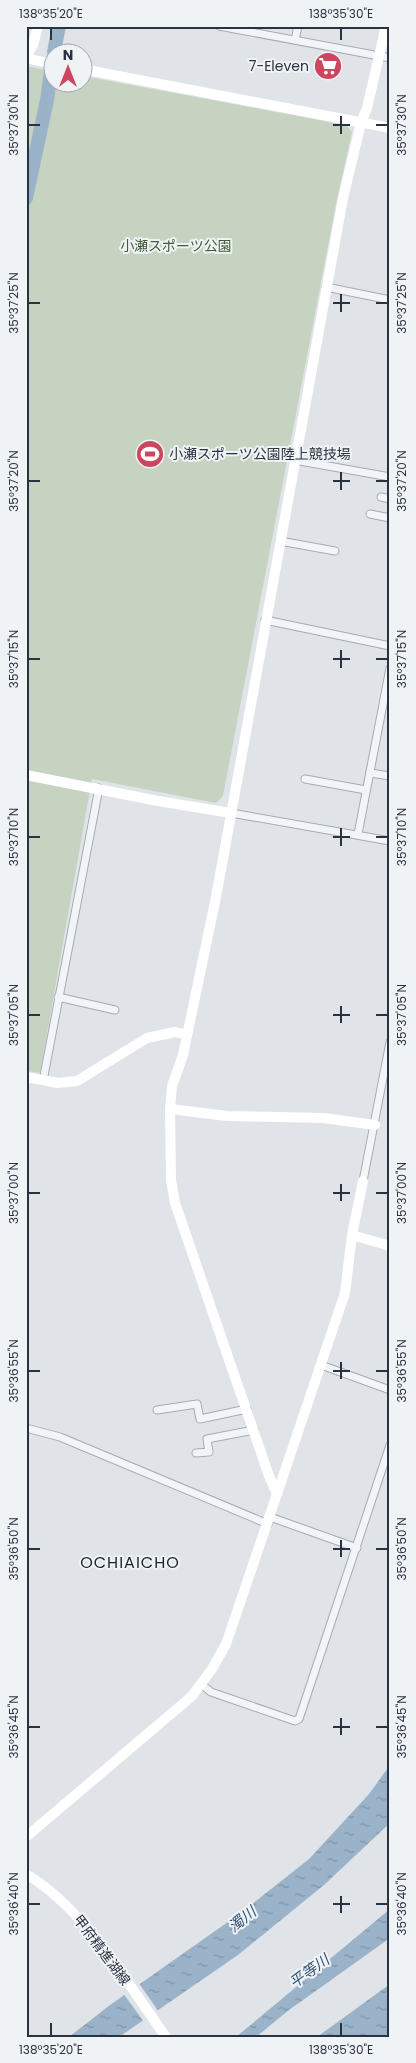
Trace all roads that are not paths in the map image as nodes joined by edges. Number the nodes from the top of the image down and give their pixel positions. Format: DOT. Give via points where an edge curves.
graph roads {
  1 [pos="38,26"];
  2 [pos="219,26"];
  3 [pos="298,26"];
  4 [pos="386,26"];
  5 [pos="295,40"];
  6 [pos="26,57"];
  7 [pos="385,57"];
  8 [pos="42,61"];
  9 [pos="92,71"];
  10 [pos="361,123"];
  11 [pos="390,128"];
  12 [pos="326,288"];
  13 [pos="390,300"];
  14 [pos="294,460"];
  15 [pos="390,477"];
  16 [pos="380,497"];
  17 [pos="390,499"];
  18 [pos="370,514"];
  19 [pos="390,518"];
  20 [pos="280,540"];
  21 [pos="335,551"];
  22 [pos="265,620"];
  23 [pos="390,646"];
  24 [pos="390,668"];
  25 [pos="387,690"];
  26 [pos="370,772"];
  27 [pos="26,774"];
  28 [pos="390,776"];
  29 [pos="305,779"];
  30 [pos="99,788"];
  31 [pos="366,790"];
  32 [pos="231,813"];
  33 [pos="358,834"];
  34 [pos="390,841"];
  35 [pos="58,997"];
  36 [pos="115,1010"];
  37 [pos="187,1035"];
  38 [pos="390,1042"];
  39 [pos="26,1077"];
  40 [pos="43,1081"];
  41 [pos="170,1109"];
  42 [pos="375,1125"];
  43 [pos="363,1181"];
  44 [pos="352,1235"];
  45 [pos="390,1246"];
  46 [pos="321,1365"];
  47 [pos="390,1390"];
  48 [pos="247,1409"];
  49 [pos="157,1410"];
  50 [pos="26,1428"];
  51 [pos="254,1430"];
  52 [pos="390,1444"];
  53 [pos="196,1454"];
  54 [pos="277,1494"];
  55 [pos="269,1521"];
  56 [pos="357,1548"];
  57 [pos="201,1684"];
  58 [pos="26,1837"];
  59 [pos="26,1874"];
  60 [pos="166,2037"];
  1 -- 6 [label="street"];
  2 -- 5 [label="street"];
  3 -- 5 [label="street"];
  4 -- 7 [label="street"];
  5 -- 7 [label="street"];
  6 -- 8 [label="street"];
  7 -- 10 [label="street"];
  9 -- 10 [label="street"];
  10 -- 11 [label="street"];
  10 -- 12 [label="street"];
  12 -- 13 [label="street"];
  12 -- 14 [label="street"];
  14 -- 15 [label="street"];
  14 -- 20 [label="street"];
  16 -- 17 [label="street"];
  18 -- 19 [label="street"];
  20 -- 21 [label="street"];
  20 -- 22 [label="street"];
  22 -- 23 [label="street"];
  22 -- 32 [label="street"];
  24 -- 25 [label="street"];
  25 -- 26 [label="street"];
  26 -- 28 [label="street"];
  26 -- 31 [label="street"];
  27 -- 30 [label="street"];
  29 -- 31 [label="street"];
  30 -- 32 [label="street"];
  30 -- 35 [label="street"];
  31 -- 33 [label="street"];
  32 -- 33 [label="street"];
  32 -- 37 [label="street"];
  33 -- 34 [label="street"];
  35 -- 36 [label="street"];
  35 -- 40 [label="street"];
  37 -- 40 [label="street" via="175,1032 147,1038 77,1081"];
  37 -- 41 [label="street" via="172,1086"];
  38 -- 42 [label="street"];
  39 -- 40 [label="street"];
  41 -- 42 [label="street" via="227,1116 324,1118"];
  41 -- 48 [label="street" via="171,1180 175,1203"];
  42 -- 43 [label="street"];
  43 -- 44 [label="street"];
  44 -- 45 [label="street"];
  44 -- 46 [label="street" via="345,1293"];
  46 -- 47 [label="street"];
  46 -- 54 [label="street"];
  48 -- 49 [label="street" via="200,1419 197,1404"];
  48 -- 51 [label="street"];
  50 -- 55 [label="street" via="60,1437"];
  51 -- 53 [label="street" via="207,1438 209,1452"];
  51 -- 54 [label="street"];
  52 -- 56 [label="street"];
  54 -- 55 [label="street"];
  55 -- 56 [label="street"];
  55 -- 57 [label="street" via="226,1644"];
  56 -- 57 [label="street" via="299,1719 295,1721 211,1692"];
  57 -- 58 [label="street" via="192,1696"];
  59 -- 60 [label="street, 甲府精進湖線" via="72,1911"];
}
